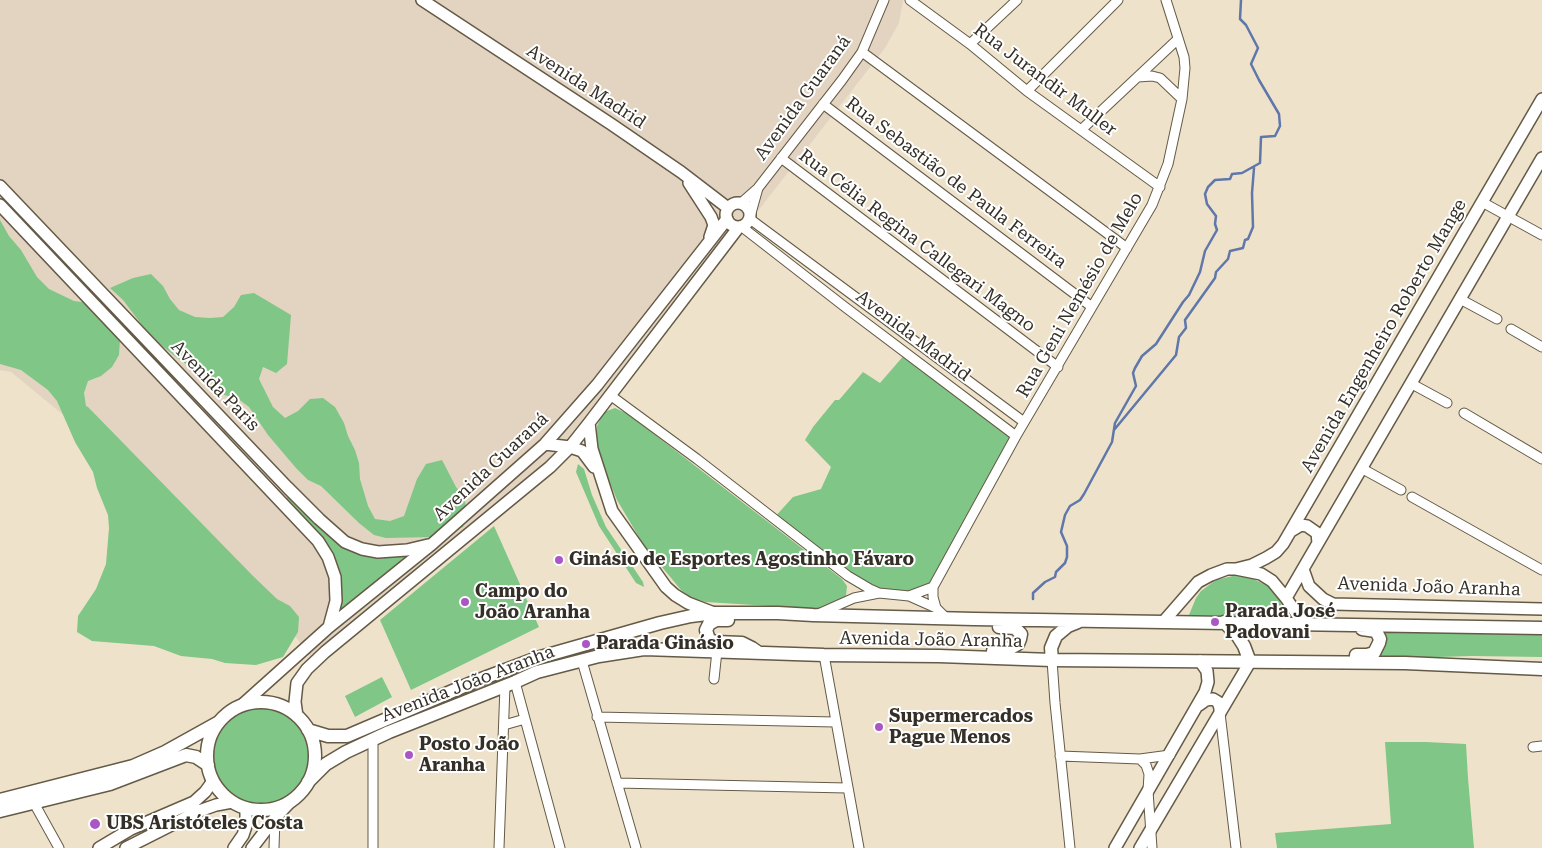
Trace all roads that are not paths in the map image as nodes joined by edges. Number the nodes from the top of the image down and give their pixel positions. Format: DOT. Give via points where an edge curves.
graph roads {
  1 [pos="422,0"];
  2 [pos="884,0"];
  3 [pos="912,0"];
  4 [pos="1017,0"];
  5 [pos="1118,0"];
  6 [pos="1166,0"];
  7 [pos="1178,39"];
  8 [pos="970,44"];
  9 [pos="862,52"];
  10 [pos="1138,77"];
  11 [pos="1027,92"];
  12 [pos="1182,99"];
  13 [pos="1542,99"];
  14 [pos="823,104"];
  15 [pos="1081,130"];
  16 [pos="781,158"];
  17 [pos="1542,158"];
  18 [pos="681,172"];
  19 [pos="0,186"];
  20 [pos="1160,187"];
  21 [pos="758,188"];
  22 [pos="1482,202"];
  23 [pos="741,203"];
  24 [pos="0,205"];
  25 [pos="728,214"];
  26 [pos="750,216"];
  27 [pos="1508,216"];
  28 [pos="740,227"];
  29 [pos="1542,235"];
  30 [pos="1128,248"];
  31 [pos="60,250"];
  32 [pos="701,252"];
  33 [pos="51,259"];
  34 [pos="1460,299"];
  35 [pos="1092,307"];
  36 [pos="1496,319"];
  37 [pos="1511,329"];
  38 [pos="1542,347"];
  39 [pos="1058,367"];
  40 [pos="1412,384"];
  41 [pos="610,395"];
  42 [pos="1447,403"];
  43 [pos="1464,413"];
  44 [pos="1024,422"];
  45 [pos="588,423"];
  46 [pos="1016,436"];
  47 [pos="545,444"];
  48 [pos="570,447"];
  49 [pos="1542,459"];
  50 [pos="1361,468"];
  51 [pos="599,474"];
  52 [pos="1401,490"];
  53 [pos="1412,497"];
  54 [pos="1291,531"];
  55 [pos="1318,543"];
  56 [pos="432,544"];
  57 [pos="1236,569"];
  58 [pos="1303,569"];
  59 [pos="1542,570"];
  60 [pos="848,576"];
  61 [pos="933,587"];
  62 [pos="879,593"];
  63 [pos="909,596"];
  64 [pos="854,598"];
  65 [pos="1286,598"];
  66 [pos="936,608"];
  67 [pos="1542,608"];
  68 [pos="714,613"];
  69 [pos="778,613"];
  70 [pos="813,616"];
  71 [pos="946,618"];
  72 [pos="974,620"];
  73 [pos="1080,621"];
  74 [pos="1164,622"];
  75 [pos="1224,622"];
  76 [pos="1303,623"];
  77 [pos="1330,624"];
  78 [pos="329,627"];
  79 [pos="1542,628"];
  80 [pos="717,651"];
  81 [pos="759,654"];
  82 [pos="824,655"];
  83 [pos="939,656"];
  84 [pos="1052,660"];
  85 [pos="582,661"];
  86 [pos="1200,662"];
  87 [pos="1250,662"];
  88 [pos="1272,662"];
  89 [pos="1542,669"];
  90 [pos="714,679"];
  91 [pos="510,684"];
  92 [pos="242,705"];
  93 [pos="1199,705"];
  94 [pos="1220,713"];
  95 [pos="297,716"];
  96 [pos="597,717"];
  97 [pos="525,719"];
  98 [pos="219,722"];
  99 [pos="835,722"];
  100 [pos="504,726"];
  101 [pos="308,730"];
  102 [pos="373,739"];
  103 [pos="1170,754"];
  104 [pos="1060,756"];
  105 [pos="1140,759"];
  106 [pos="208,765"];
  107 [pos="213,781"];
  108 [pos="308,782"];
  109 [pos="617,784"];
  110 [pos="847,788"];
  111 [pos="1148,791"];
  112 [pos="0,800"];
  113 [pos="291,801"];
  114 [pos="232,802"];
  115 [pos="34,803"];
  116 [pos="246,808"];
  117 [pos="0,811"];
  118 [pos="274,818"];
  119 [pos="1150,832"];
  120 [pos="59,848"];
  121 [pos="99,848"];
  122 [pos="126,848"];
  123 [pos="234,848"];
  124 [pos="252,848"];
  125 [pos="274,848"];
  126 [pos="372,848"];
  127 [pos="499,848"];
  128 [pos="560,848"];
  129 [pos="636,848"];
  130 [pos="858,848"];
  131 [pos="1070,848"];
  132 [pos="1115,848"];
  133 [pos="1140,848"];
  134 [pos="1152,848"];
  135 [pos="1236,848"];
  1 -- 18 [label="street, Avenida Madrid"];
  2 -- 9 [label="street, Avenida Guaraná"];
  3 -- 8 [label="street, Rua Jurandir Muller"];
  4 -- 8 [label="street"];
  5 -- 11 [label="street"];
  6 -- 7 [label="street, Rua Geni Nemésio de Melo"];
  7 -- 10 [label="street"];
  7 -- 12 [label="street, Rua Geni Nemésio de Melo" via="1185,68"];
  8 -- 11 [label="street, Rua Jurandir Muller"];
  9 -- 14 [label="street, Avenida Guaraná"];
  9 -- 30 [label="street"];
  10 -- 12 [label="street" via="1160,78"];
  10 -- 15 [label="street"];
  11 -- 15 [label="street, Rua Jurandir Muller"];
  12 -- 20 [label="street, Rua Geni Nemésio de Melo"];
  13 -- 22 [label="street, Avenida Engenheiro Roberto Mange"];
  14 -- 16 [label="street, Avenida Guaraná"];
  14 -- 35 [label="street, Rua Sebastião de Paula Ferreira"];
  15 -- 20 [label="street, Rua Jurandir Muller"];
  16 -- 21 [label="street, Avenida Guaraná"];
  16 -- 39 [label="street, Rua Célia Regina Callegari Magno"];
  17 -- 27 [label="street"];
  18 -- 25 [label="street, Avenida Madrid"];
  18 -- 32 [label="street" via="714,225"];
  19 -- 31 [label="street, Avenida Paris"];
  20 -- 30 [label="street, Rua Geni Nemésio de Melo"];
  21 -- 23 [label="street, Avenida Guaraná"];
  21 -- 26 [label="street, Avenida Guaraná"];
  22 -- 27 [label="street"];
  22 -- 54 [label="street, Avenida Engenheiro Roberto Mange"];
  23 -- 25 [label="street" via="732,205"];
  23 -- 26 [label="street" via="749,208"];
  24 -- 33 [label="street, Avenida Paris"];
  25 -- 28 [label="street" via="731,225"];
  25 -- 32 [label="street, Avenida Guaraná"];
  26 -- 28 [label="street" via="747,224"];
  26 -- 44 [label="street, Avenida Madrid"];
  27 -- 29 [label="street"];
  27 -- 34 [label="street"];
  28 -- 41 [label="street, Avenida Guaraná"];
  28 -- 46 [label="street, Avenida Madrid"];
  30 -- 35 [label="street, Rua Geni Nemésio de Melo"];
  31 -- 33 [label="street"];
  31 -- 56 [label="street, Avenida Paris" via="319,520 345,542 378,552"];
  32 -- 47 [label="street, Avenida Guaraná" via="597,385"];
  33 -- 78 [label="street, Avenida Paris" via="318,541 336,577 336,600"];
  34 -- 36 [label="street"];
  34 -- 40 [label="street"];
  35 -- 39 [label="street, Rua Geni Nemésio de Melo"];
  37 -- 38 [label="street"];
  39 -- 44 [label="street, Rua Geni Nemésio de Melo"];
  40 -- 42 [label="street"];
  40 -- 50 [label="street"];
  41 -- 45 [label="street, Avenida Guaraná"];
  41 -- 60 [label="street"];
  43 -- 49 [label="street"];
  44 -- 46 [label="street, Rua Geni Nemésio de Melo"];
  45 -- 48 [label="street, Avenida Guaraná"];
  45 -- 51 [label="street"];
  46 -- 61 [label="street, Rua Geni Nemésio de Melo"];
  47 -- 48 [label="street"];
  47 -- 56 [label="street, Avenida Guaraná"];
  48 -- 51 [label="street" via="582,451"];
  48 -- 95 [label="street, Avenida Guaraná" via="542,474 307,669 297,683"];
  50 -- 52 [label="street"];
  50 -- 55 [label="street"];
  51 -- 68 [label="street" via="612,511 666,587 675,596"];
  53 -- 59 [label="street"];
  54 -- 55 [label="street" via="1301,525 1308,526 1317,534"];
  54 -- 57 [label="street, Avenida Engenheiro Roberto Mange" via="1276,552 1252,565"];
  55 -- 58 [label="street"];
  56 -- 78 [label="street, Avenida Guaraná"];
  57 -- 65 [label="street" via="1261,574 1272,581"];
  57 -- 74 [label="street" via="1227,569 1198,582"];
  58 -- 65 [label="street"];
  58 -- 67 [label="street, Avenida João Aranha" via="1309,586 1333,604"];
  60 -- 62 [label="street"];
  60 -- 64 [label="street"];
  61 -- 63 [label="street"];
  61 -- 66 [label="street"];
  62 -- 63 [label="street"];
  62 -- 64 [label="street"];
  63 -- 66 [label="street"];
  64 -- 70 [label="street"];
  65 -- 76 [label="street"];
  66 -- 71 [label="street"];
  68 -- 69 [label="main road, Avenida João Aranha"];
  68 -- 101 [label="main road, Avenida João Aranha" via="660,623 537,658 347,736 328,736"];
  69 -- 70 [label="main road, Avenida João Aranha"];
  69 -- 81 [label="main road" via="768,620 716,620 706,630 709,640 742,643"];
  70 -- 71 [label="main road, Avenida João Aranha"];
  71 -- 72 [label="main road, Avenida João Aranha"];
  72 -- 73 [label="main road, Avenida João Aranha"];
  72 -- 83 [label="main road" via="984,625 1015,628 1021,634 1018,644 1005,651 950,650"];
  73 -- 74 [label="main road, Avenida João Aranha"];
  73 -- 84 [label="main road" via="1056,636 1051,648"];
  74 -- 75 [label="main road, Avenida João Aranha"];
  75 -- 76 [label="main road, Avenida João Aranha"];
  75 -- 87 [label="main road" via="1238,636"];
  76 -- 77 [label="main road, Avenida João Aranha"];
  77 -- 79 [label="main road, Avenida João Aranha"];
  77 -- 88 [label="main road" via="1339,628 1376,631 1380,638 1377,650 1367,655 1282,654"];
  78 -- 92 [label="street, Avenida Guaraná"];
  80 -- 81 [label="main road, Avenida João Aranha"];
  80 -- 85 [label="main road, Avenida João Aranha" via="644,650"];
  80 -- 90 [label="street"];
  81 -- 82 [label="main road, Avenida João Aranha"];
  82 -- 83 [label="main road, Avenida João Aranha"];
  82 -- 99 [label="street"];
  83 -- 84 [label="main road, Avenida João Aranha"];
  84 -- 86 [label="main road, Avenida João Aranha"];
  84 -- 104 [label="street"];
  85 -- 91 [label="main road, Avenida João Aranha" via="537,672"];
  85 -- 96 [label="street"];
  86 -- 87 [label="main road, Avenida João Aranha"];
  86 -- 93 [label="street" via="1207,671 1208,682"];
  87 -- 88 [label="main road, Avenida João Aranha"];
  87 -- 94 [label="street"];
  88 -- 89 [label="main road, Avenida João Aranha"];
  91 -- 97 [label="street"];
  91 -- 100 [label="street"];
  91 -- 102 [label="main road, Avenida João Aranha"];
  92 -- 95 [label="main road" via="271,703 285,707"];
  92 -- 98 [label="main road"];
  93 -- 94 [label="street" via="1213,699 1218,702"];
  93 -- 103 [label="street"];
  94 -- 119 [label="street"];
  94 -- 135 [label="street"];
  95 -- 101 [label="main road"];
  96 -- 99 [label="street"];
  96 -- 109 [label="street"];
  97 -- 100 [label="street"];
  97 -- 128 [label="street"];
  98 -- 106 [label="main road" via="207,750"];
  98 -- 112 [label="main road" via="134,766"];
  99 -- 110 [label="street"];
  100 -- 127 [label="street"];
  101 -- 108 [label="main road" via="314,744 315,760"];
  102 -- 108 [label="main road, Avenida João Aranha" via="326,764"];
  102 -- 126 [label="street"];
  103 -- 105 [label="street"];
  103 -- 111 [label="street"];
  104 -- 105 [label="street"];
  104 -- 131 [label="street"];
  105 -- 111 [label="street" via="1149,774"];
  106 -- 107 [label="main road"];
  106 -- 115 [label="main road" via="186,755 110,784"];
  107 -- 114 [label="main road"];
  107 -- 121 [label="street" via="194,802 131,829"];
  108 -- 113 [label="main road"];
  109 -- 110 [label="street"];
  109 -- 129 [label="street"];
  110 -- 130 [label="street"];
  111 -- 119 [label="street"];
  111 -- 132 [label="street"];
  113 -- 116 [label="main road" via="269,810"];
  113 -- 118 [label="street"];
  114 -- 116 [label="main road"];
  114 -- 122 [label="street" via="199,811"];
  115 -- 117 [label="main road"];
  115 -- 120 [label="street"];
  116 -- 123 [label="street" via="246,826"];
  118 -- 124 [label="street"];
  118 -- 125 [label="street"];
  119 -- 133 [label="street"];
  119 -- 134 [label="street"];
}
